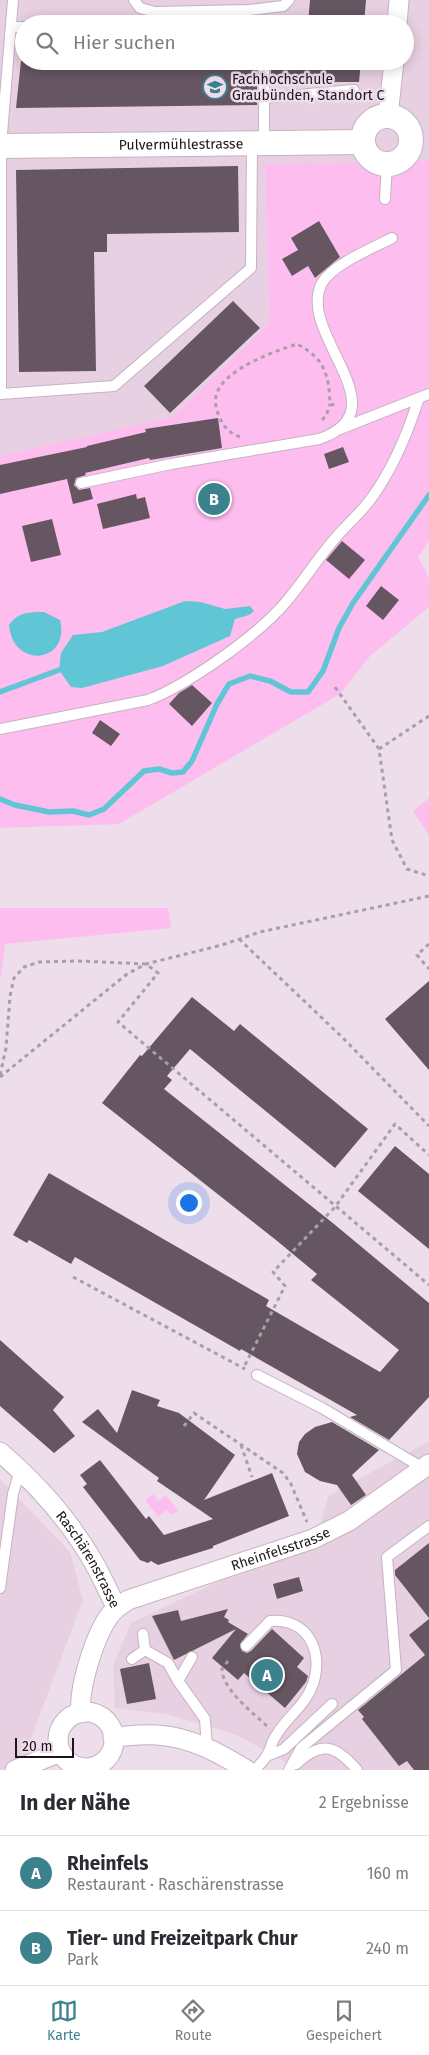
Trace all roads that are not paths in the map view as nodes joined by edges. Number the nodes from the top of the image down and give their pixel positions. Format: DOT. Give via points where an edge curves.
graph roads {
  1 [pos="13,0"];
  2 [pos="134,0"];
  3 [pos="289,0"];
  4 [pos="399,0"];
  5 [pos="398,15"];
  6 [pos="11,26"];
  7 [pos="15,26"];
  8 [pos="264,70"];
  9 [pos="393,70"];
  10 [pos="354,90"];
  11 [pos="264,98"];
  12 [pos="388,116"];
  13 [pos="2,118"];
  14 [pos="363,142"];
  15 [pos="258,144"];
  16 [pos="420,145"];
  17 [pos="1,146"];
  18 [pos="387,164"];
  19 [pos="386,199"];
  20 [pos="392,238"];
  21 [pos="424,396"];
  22 [pos="337,431"];
  23 [pos="81,483"];
  24 [pos="0,729"];
  25 [pos="257,1375"];
  26 [pos="0,1452"];
  27 [pos="426,1466"];
  28 [pos="20,1470"];
  29 [pos="429,1526"];
  30 [pos="0,1588"];
  31 [pos="116,1607"];
  32 [pos="143,1634"];
  33 [pos="246,1646"];
  34 [pos="145,1650"];
  35 [pos="192,1657"];
  36 [pos="132,1659"];
  37 [pos="178,1681"];
  38 [pos="332,1704"];
  39 [pos="81,1713"];
  40 [pos="113,1737"];
  41 [pos="207,1748"];
  42 [pos="61,1752"];
  43 [pos="267,1756"];
  44 [pos="15,1770"];
  45 [pos="247,1770"];
  46 [pos="255,1770"];
  47 [pos="289,1770"];
  48 [pos="357,1770"];
  1 -- 6 [label="lane"];
  2 -- 3 [label="lane" via="140,8 155,12 249,10 283,6"];
  4 -- 5 [label="street"];
  6 -- 7 [label="lane"];
  6 -- 13 [label="lane"];
  8 -- 11 [label="lane"];
  9 -- 12 [label="street"];
  10 -- 11 [label="lane"];
  11 -- 15 [label="lane"];
  12 -- 14 [label="street" via="369,125"];
  12 -- 16 [label="street" via="401,121"];
  13 -- 17 [label="lane"];
  14 -- 15 [label="street, Pulvermühlestrasse"];
  14 -- 18 [label="street" via="371,158"];
  15 -- 17 [label="street, Pulvermühlestrasse"];
  15 -- 17 [label="lane" via="251,268 114,386 1,394"];
  16 -- 18 [label="street" via="400,160"];
  18 -- 19 [label="lane"];
  20 -- 22 [label="lane" via="339,267 323,281 319,291 320,321 352,393 345,423"];
  21 -- 22 [label="lane"];
  21 -- 24 [label="lane" via="371,500 333,541 273,616 244,640 167,693 154,698"];
  22 -- 23 [label="lane" via="319,439"];
  25 -- 27 [label="lane"];
  26 -- 28 [label="street, Raschärenstrasse"];
  27 -- 31 [label="street, Rheinfelsstrasse" via="335,1529 128,1600"];
  28 -- 30 [label="lane" via="13,1494"];
  28 -- 31 [label="street, Raschärenstrasse" via="77,1538"];
  29 -- 47 [label="lane" via="387,1557 396,1670 301,1748"];
  31 -- 39 [label="street, Raschärenstrasse" via="101,1630 83,1679"];
  32 -- 34 [label="lane"];
  33 -- 43 [label="lane" via="270,1621 283,1620 302,1629 313,1647 313,1683 307,1697 276,1734"];
  34 -- 36 [label="lane"];
  34 -- 37 [label="lane" via="168,1663"];
  35 -- 37 [label="lane"];
  37 -- 41 [label="lane" via="205,1719"];
  38 -- 43 [label="lane" via="284,1749"];
  39 -- 40 [label="street" via="103,1718"];
  39 -- 42 [label="street" via="68,1719 60,1730 58,1745"];
  40 -- 41 [label="street" via="175,1737"];
  40 -- 42 [label="street" via="108,1757 97,1766 76,1766"];
  41 -- 45 [label="street"];
  42 -- 44 [label="street"];
  43 -- 46 [label="lane"];
  47 -- 48 [label="lane" via="309,1752 319,1748 335,1750"];
}
